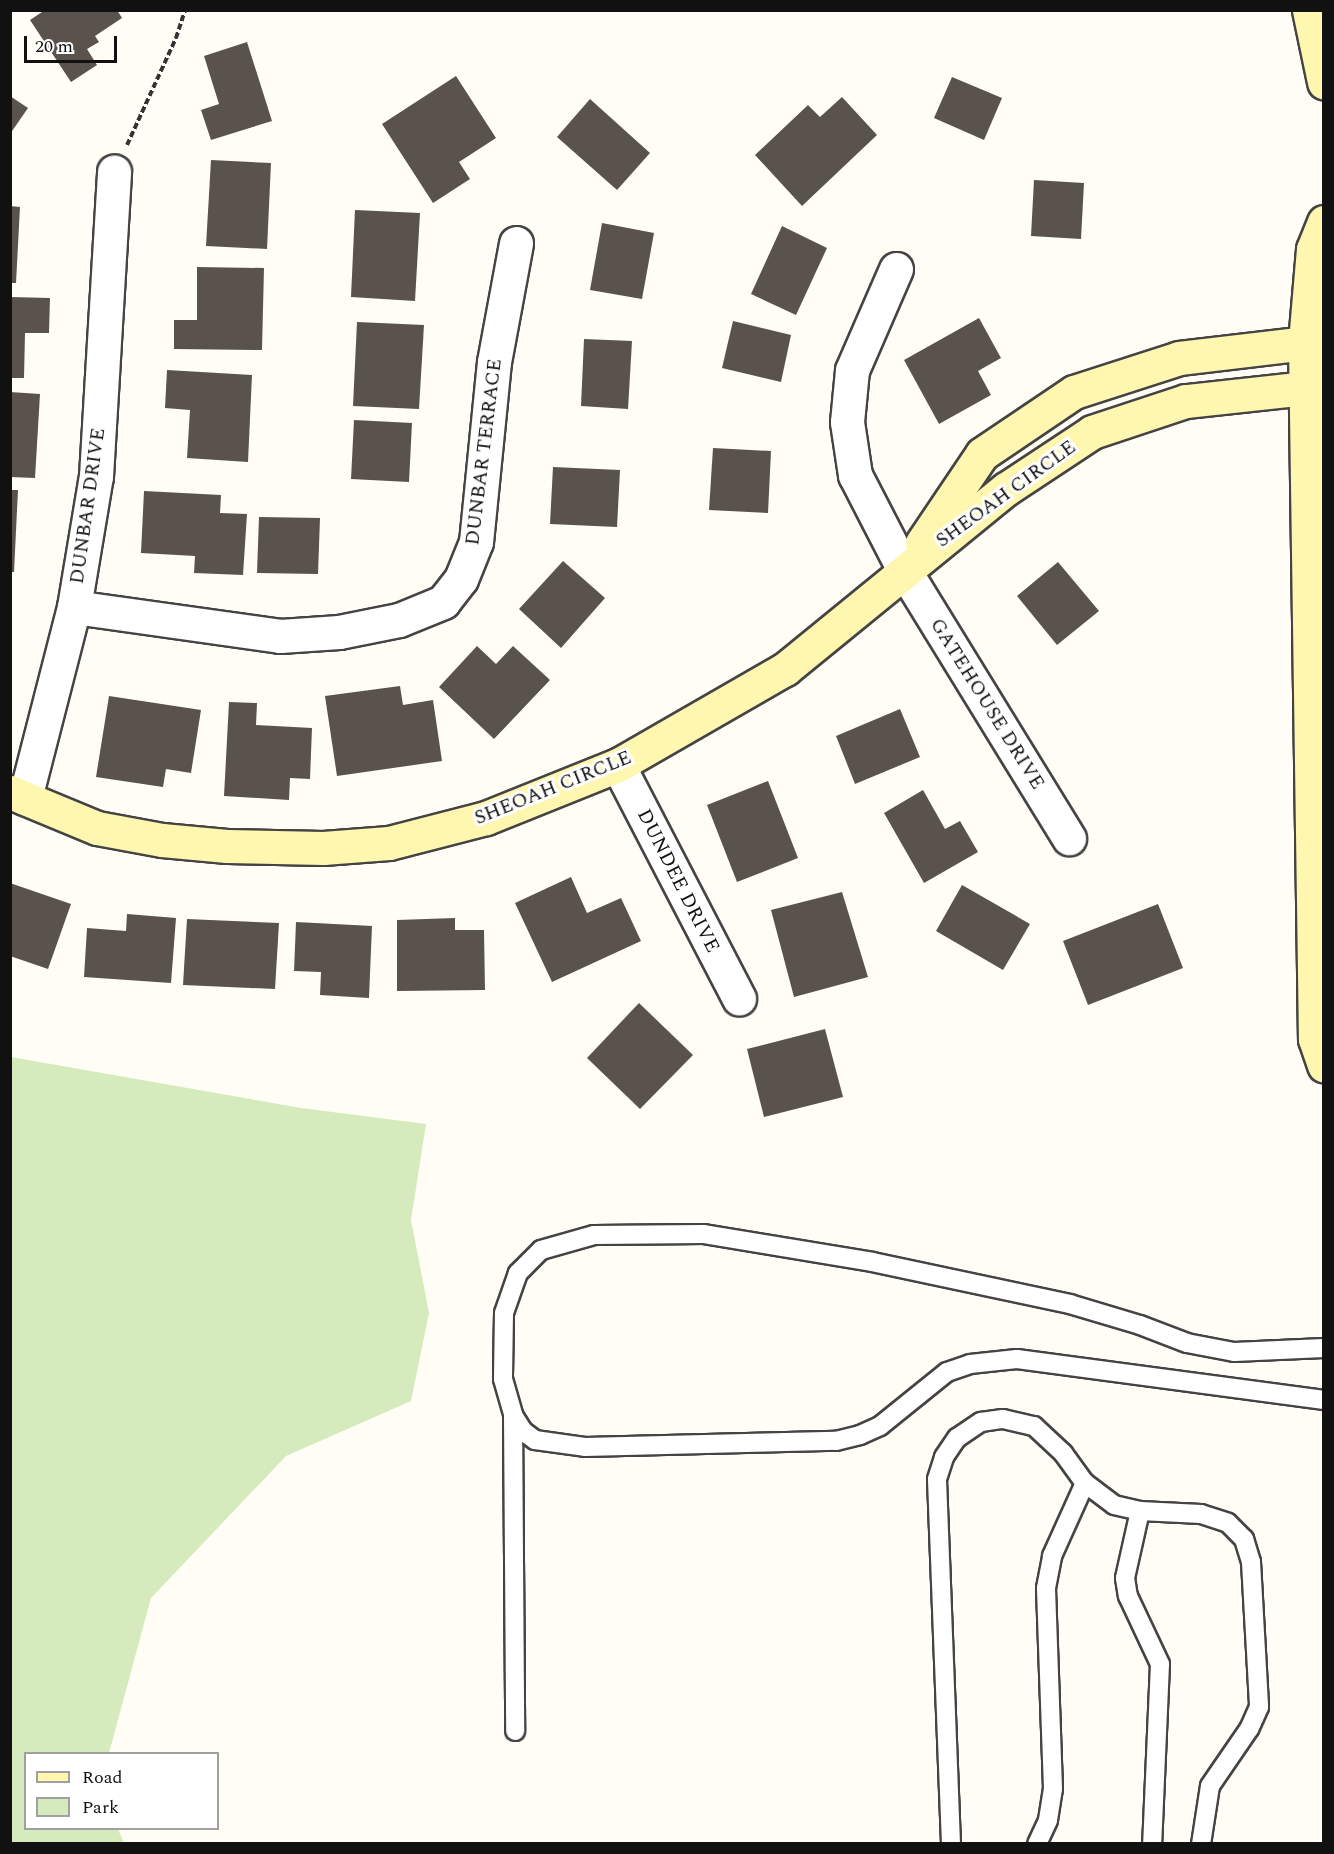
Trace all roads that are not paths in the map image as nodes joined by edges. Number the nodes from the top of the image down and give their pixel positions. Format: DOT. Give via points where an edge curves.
graph roads {
  1 [pos="1309,10"];
  2 [pos="1323,82"];
  3 [pos="114,172"];
  4 [pos="1323,222"];
  5 [pos="516,243"];
  6 [pos="896,269"];
  7 [pos="1314,342"];
  8 [pos="1314,387"];
  9 [pos="904,570"];
  10 [pos="74,607"];
  11 [pos="618,765"];
  12 [pos="18,795"];
  13 [pos="1069,838"];
  14 [pos="739,998"];
  15 [pos="1323,1065"];
  16 [pos="1323,1348"];
  17 [pos="1323,1400"];
  18 [pos="513,1414"];
  19 [pos="1085,1483"];
  20 [pos="1140,1511"];
  21 [pos="515,1731"];
  22 [pos="951,1844"];
  23 [pos="1037,1844"];
  24 [pos="1152,1844"];
  25 [pos="1201,1844"];
  1 -- 2 [label="street"];
  3 -- 10 [label="street, DUNBAR DRIVE" via="96,476"];
  4 -- 7 [label="street" via="1313,249"];
  5 -- 10 [label="street, DUNBAR TERRACE" via="494,362 476,542 461,579 443,602 389,622 339,632 280,636"];
  6 -- 9 [label="street, GATEHOUSE DRIVE" via="852,370 847,422 855,475"];
  7 -- 8 [label="street"];
  7 -- 9 [label="street, SHEOAH CIRCLE" via="1179,358 1074,392 982,454"];
  8 -- 9 [label="street, SHEOAH CIRCLE" via="1186,401 1092,432 1006,489"];
  8 -- 15 [label="street" via="1315,1039"];
  9 -- 11 [label="street, SHEOAH CIRCLE" via="785,669"];
  9 -- 13 [label="street, GATEHOUSE DRIVE"];
  10 -- 12 [label="street, DUNBAR DRIVE"];
  11 -- 12 [label="street, SHEOAH CIRCLE" via="486,818 389,843 323,848 162,840 97,828"];
  11 -- 14 [label="street, DUNDEE DRIVE"];
  16 -- 18 [label="lane" via="1234,1352 1186,1343 1070,1304 873,1262 704,1234 594,1235 541,1250 518,1273 504,1313 503,1379"];
  17 -- 18 [label="lane" via="1017,1359 970,1364 946,1372 880,1425 860,1436 836,1441 585,1447 535,1440 523,1431"];
  18 -- 21 [label="lane"];
  19 -- 20 [label="lane" via="1114,1505"];
  19 -- 22 [label="lane" via="1063,1453 1034,1426 1003,1419 981,1422 957,1438 944,1457 937,1479"];
  19 -- 23 [label="lane" via="1052,1556 1047,1587 1053,1789 1048,1820"];
  20 -- 24 [label="lane" via="1125,1578 1128,1596 1160,1664"];
  20 -- 25 [label="lane" via="1201,1514 1228,1523 1244,1539 1251,1562 1258,1707 1249,1730 1210,1786"];
}
